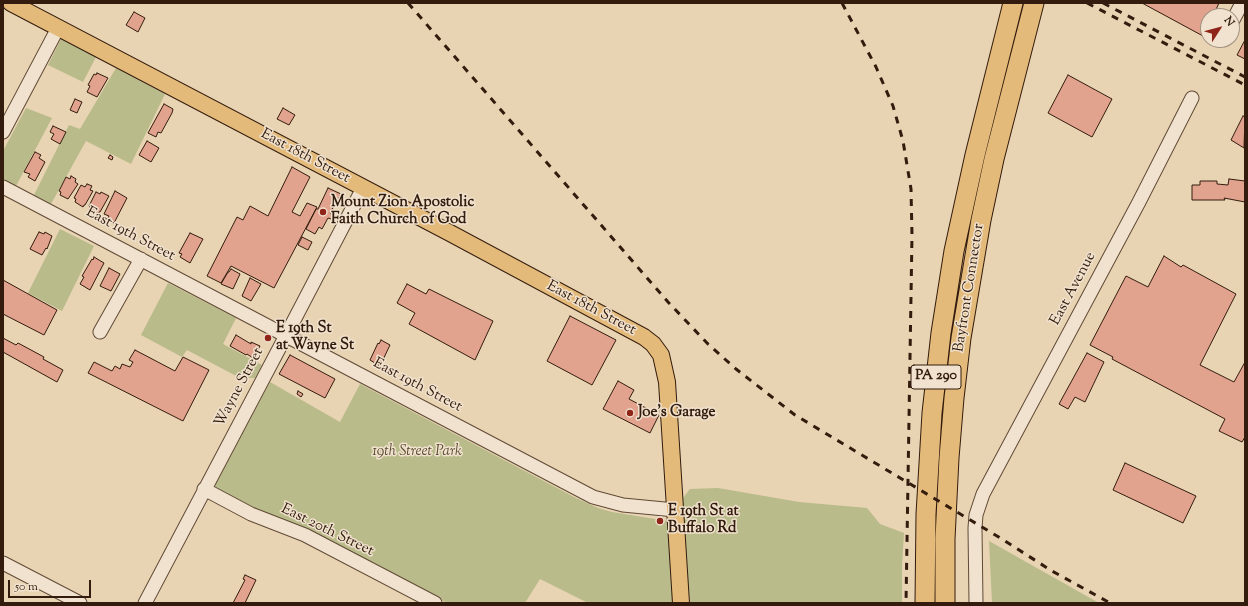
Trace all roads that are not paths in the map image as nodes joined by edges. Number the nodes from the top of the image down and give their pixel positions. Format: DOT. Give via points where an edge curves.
graph roads {
  1 [pos="11,3"];
  2 [pos="1013,3"];
  3 [pos="1034,3"];
  4 [pos="58,28"];
  5 [pos="1192,98"];
  6 [pos="3,132"];
  7 [pos="3,187"];
  8 [pos="363,188"];
  9 [pos="142,259"];
  10 [pos="100,332"];
  11 [pos="286,336"];
  12 [pos="204,489"];
  13 [pos="675,510"];
  14 [pos="3,563"];
  15 [pos="80,603"];
  16 [pos="145,603"];
  17 [pos="435,603"];
  18 [pos="681,603"];
  19 [pos="925,603"];
  20 [pos="945,603"];
  21 [pos="976,603"];
  1 -- 4 [label="main road, East 18th Street"];
  2 -- 19 [label="highway, Bayfront Connector / PA 290" via="974,155 954,251 940,340 926,506"];
  3 -- 20 [label="highway, Bayfront Connector / PA 290" via="994,159 973,259 961,338 954,398 945,539"];
  4 -- 6 [label="street"];
  4 -- 8 [label="main road, East 18th Street"];
  5 -- 21 [label="street, East Avenue" via="983,494 976,515 975,528"];
  7 -- 9 [label="street, East 19th Street"];
  8 -- 11 [label="street, Wayne Street"];
  8 -- 13 [label="main road, East 18th Street" via="644,337 659,350 666,373 670,404"];
  9 -- 10 [label="street"];
  9 -- 11 [label="street, East 19th Street"];
  11 -- 12 [label="street, Wayne Street"];
  11 -- 13 [label="street, East 19th Street" via="593,497 623,505"];
  12 -- 16 [label="street, Wayne Street"];
  12 -- 17 [label="street, East 20th Street" via="251,514 305,535"];
  13 -- 18 [label="main road"];
  14 -- 15 [label="street"];
}
